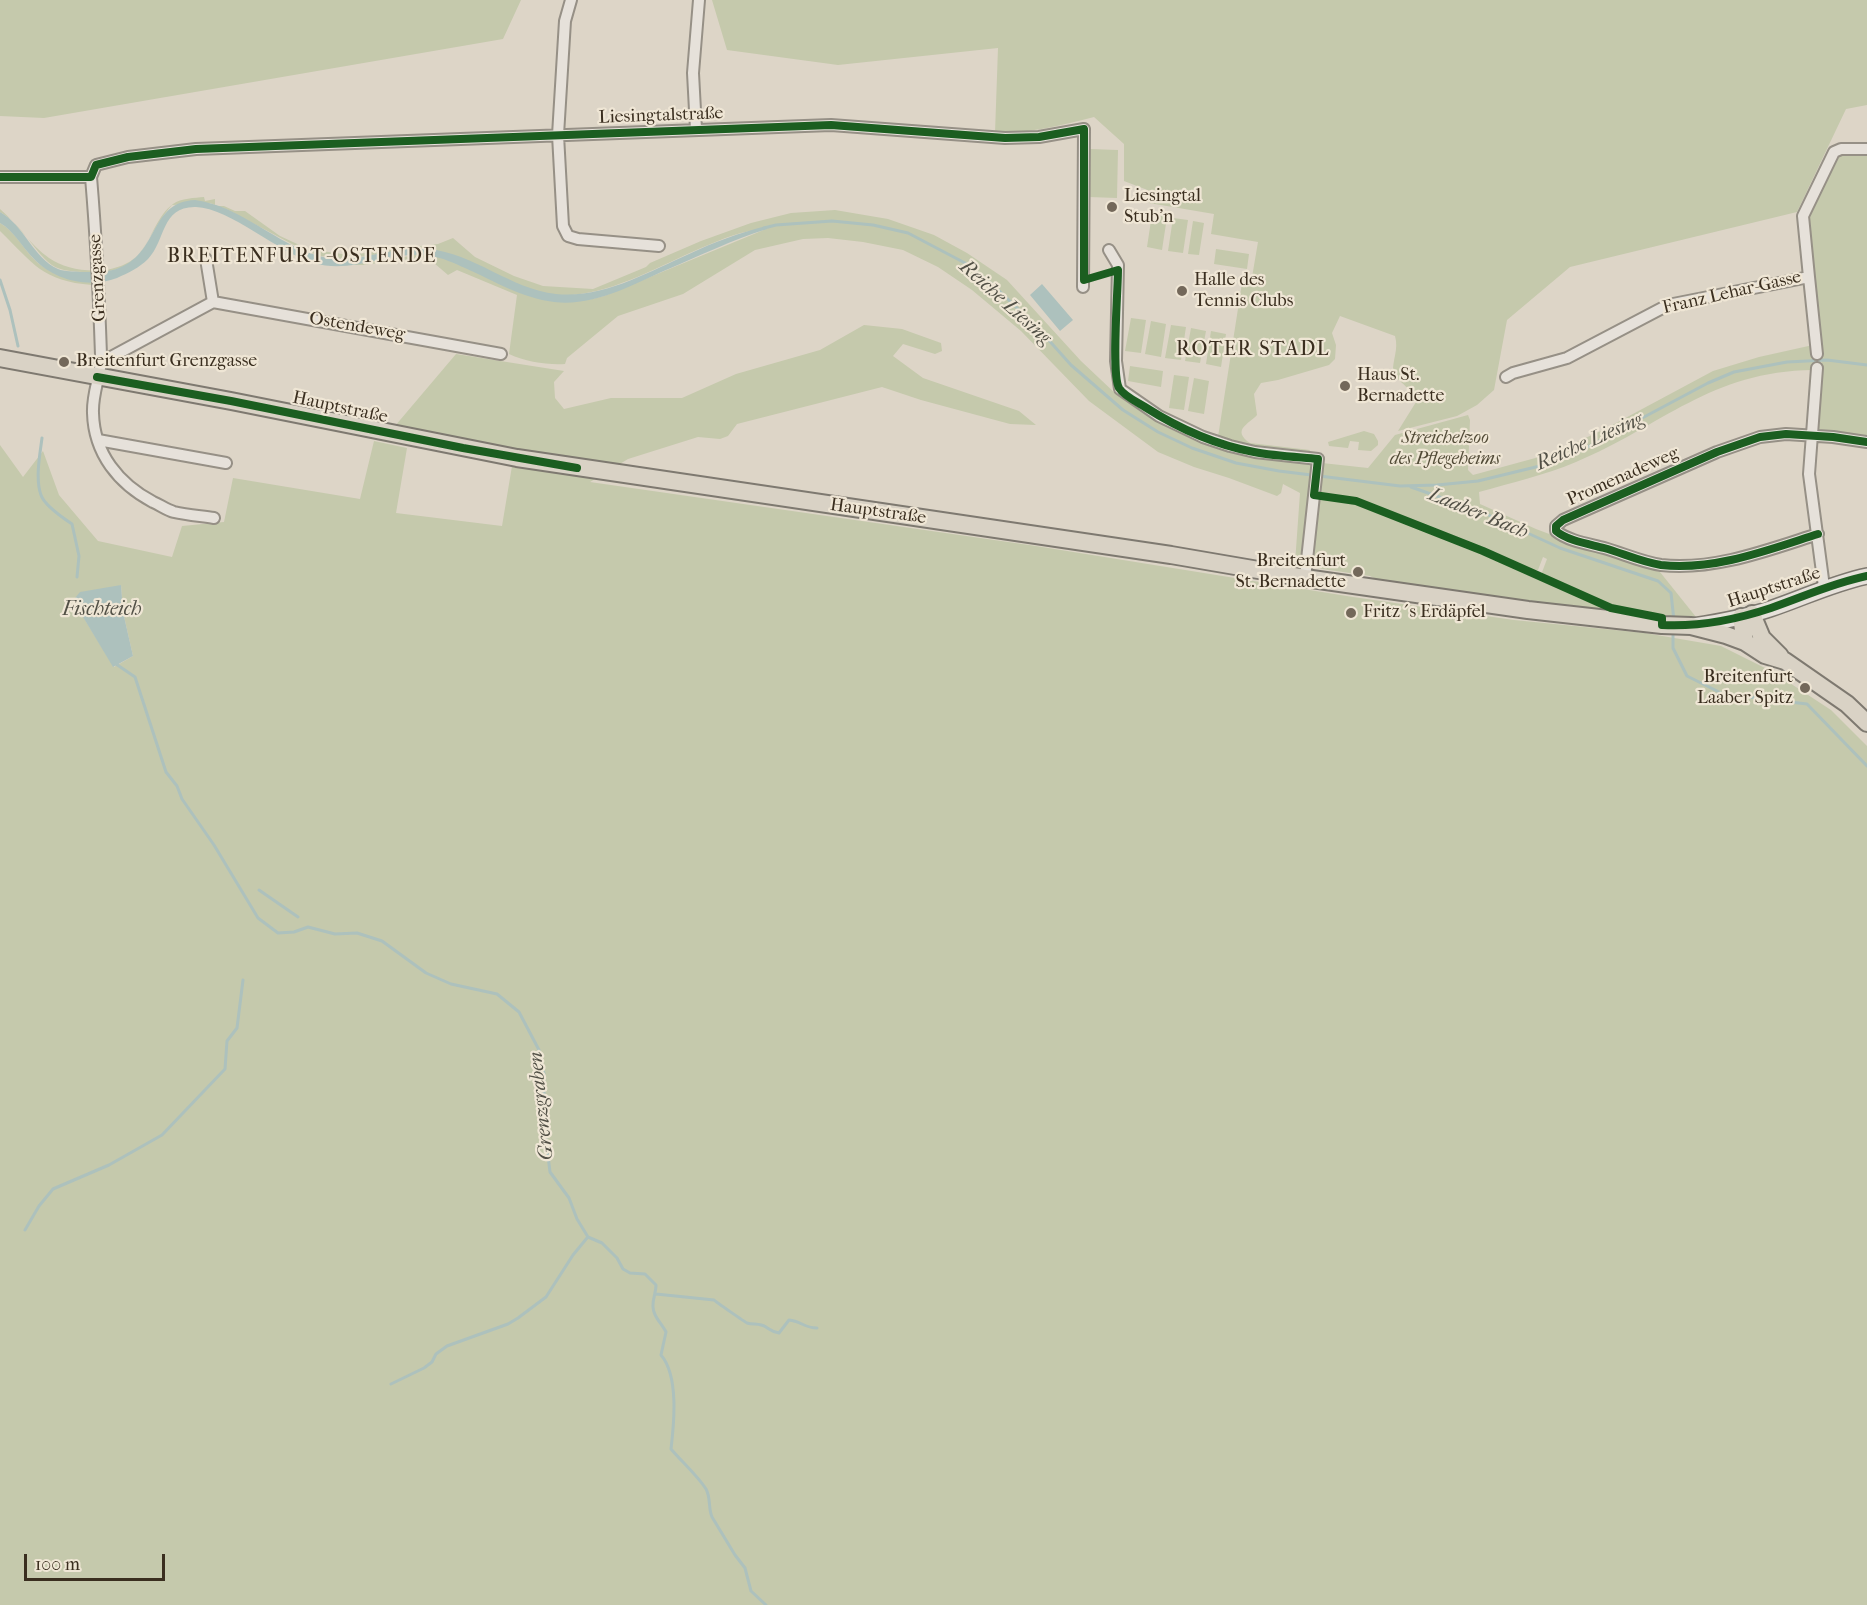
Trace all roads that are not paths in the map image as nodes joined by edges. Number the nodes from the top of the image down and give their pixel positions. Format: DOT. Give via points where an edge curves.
graph roads {
  1 [pos="571,0"];
  2 [pos="699,0"];
  3 [pos="696,129"];
  4 [pos="558,135"];
  5 [pos="1867,149"];
  6 [pos="0,177"];
  7 [pos="91,177"];
  8 [pos="659,246"];
  9 [pos="1109,250"];
  10 [pos="206,259"];
  11 [pos="1809,277"];
  12 [pos="1083,287"];
  13 [pos="213,302"];
  14 [pos="501,354"];
  15 [pos="1817,354"];
  16 [pos="4,359"];
  17 [pos="1816,368"];
  18 [pos="99,369"];
  19 [pos="1506,377"];
  20 [pos="1812,436"];
  21 [pos="98,440"];
  22 [pos="1867,442"];
  23 [pos="226,462"];
  24 [pos="214,518"];
  25 [pos="1818,534"];
  26 [pos="1867,576"];
  27 [pos="1305,579"];
  28 [pos="1824,588"];
  29 [pos="1747,615"];
  30 [pos="1689,626"];
  31 [pos="1745,642"];
  32 [pos="1785,661"];
  33 [pos="1867,723"];
  1 -- 4 [label="street" via="565,21"];
  2 -- 3 [label="street" via="693,73"];
  3 -- 4 [label="street, Liesingtalstraße"];
  3 -- 12 [label="street, Liesingtalstraße" via="831,124 1005,138 1084,129"];
  4 -- 7 [label="street, Liesingtalstraße" via="196,149 112,160 96,165"];
  4 -- 8 [label="street" via="563,226 568,236"];
  5 -- 11 [label="street, Franz Lehar-Gasse" via="1834,152 1803,216"];
  6 -- 7 [label="street"];
  7 -- 18 [label="street, Grenzgasse" via="99,288"];
  9 -- 27 [label="street" via="1118,265 1116,361 1120,389 1159,416 1203,437 1255,452 1318,459"];
  10 -- 13 [label="street"];
  11 -- 15 [label="street"];
  11 -- 19 [label="street, Franz Lehar-Gasse" via="1668,305 1567,358"];
  13 -- 14 [label="street, Ostendeweg"];
  13 -- 18 [label="street"];
  16 -- 18 [label="main road, Hauptstraße"];
  17 -- 20 [label="street"];
  18 -- 21 [label="street" via="93,396"];
  18 -- 27 [label="main road, Hauptstraße" via="231,401 517,459 1171,555"];
  20 -- 22 [label="street, Promenadeweg"];
  20 -- 25 [label="street" via="1809,474"];
  20 -- 25 [label="street, Promenadeweg" via="1772,435 1737,444 1563,520 1556,531 1644,561 1676,565 1759,553"];
  21 -- 23 [label="street"];
  21 -- 24 [label="street" via="108,463 135,493 172,512"];
  25 -- 28 [label="street"];
  26 -- 28 [label="main road, Hauptstraße"];
  27 -- 30 [label="main road, Hauptstraße" via="1528,610"];
  28 -- 29 [label="main road, Hauptstraße"];
  29 -- 30 [label="main road, Hauptstraße"];
  29 -- 31 [label="main road"];
  29 -- 32 [label="main road" via="1762,638"];
  30 -- 31 [label="main road, Hauptstraße"];
  31 -- 32 [label="main road, Hauptstraße" via="1765,655"];
  32 -- 33 [label="main road" via="1847,704"];
}
